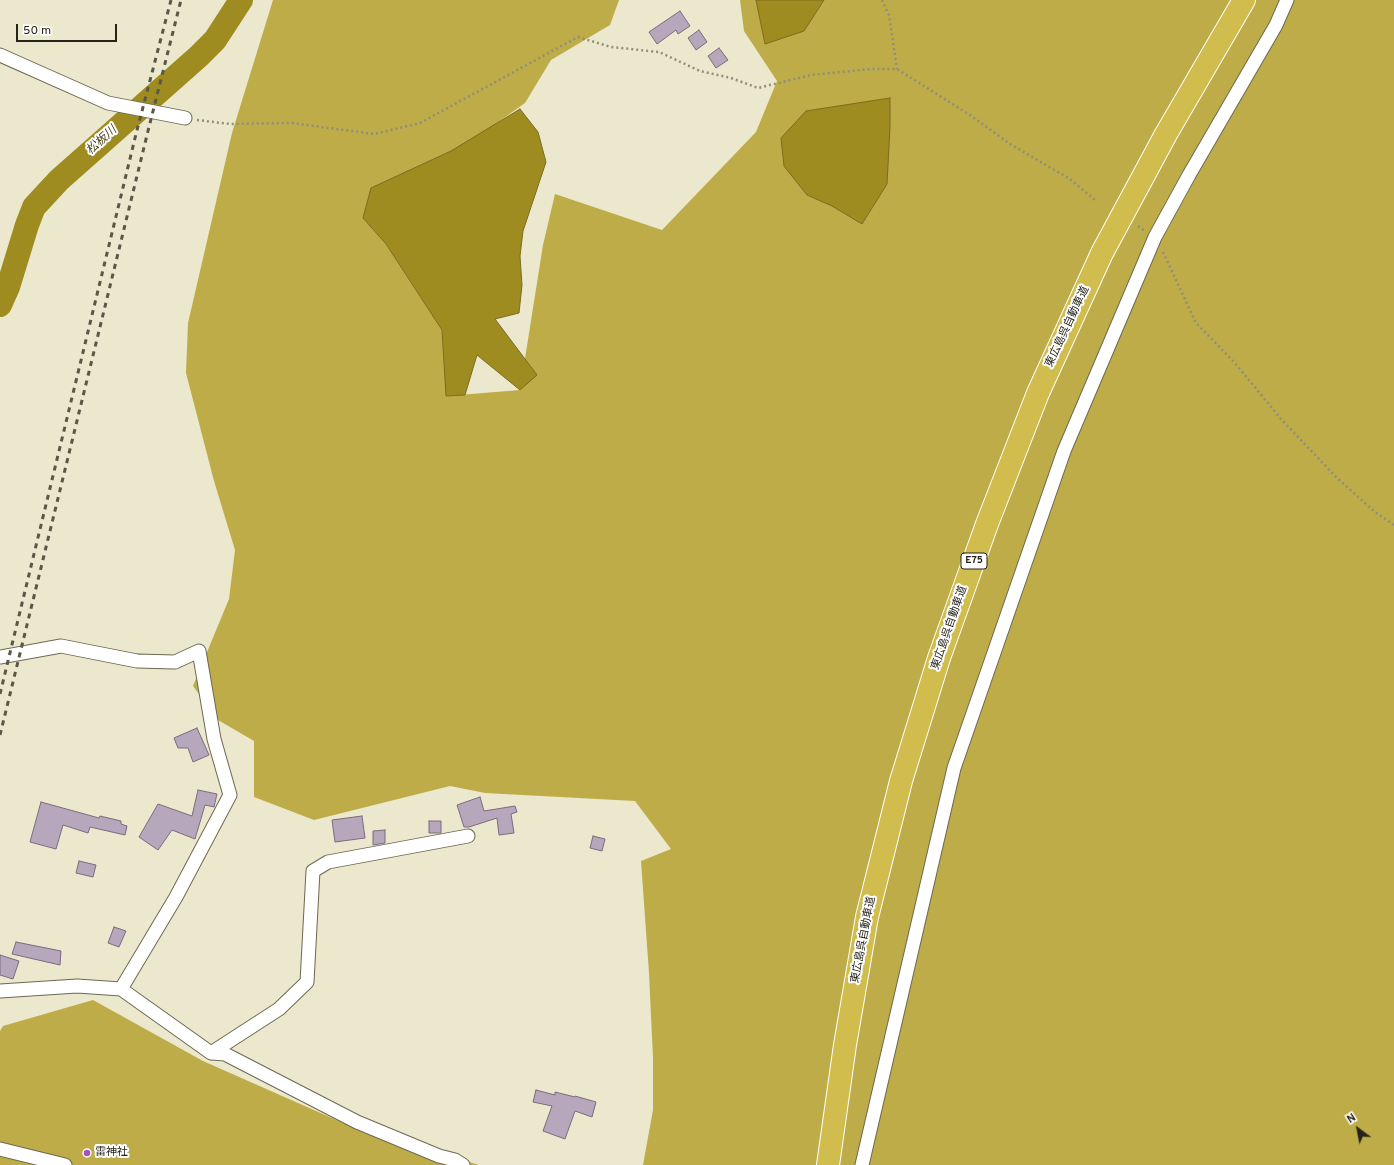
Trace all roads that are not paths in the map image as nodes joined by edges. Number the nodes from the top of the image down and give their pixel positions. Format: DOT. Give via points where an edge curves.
graph roads {
  1 [pos="1244,0"];
  2 [pos="1287,0"];
  3 [pos="0,55"];
  4 [pos="186,118"];
  5 [pos="0,657"];
  6 [pos="468,836"];
  7 [pos="121,989"];
  8 [pos="0,991"];
  9 [pos="211,1053"];
  10 [pos="0,1149"];
  11 [pos="64,1165"];
  12 [pos="462,1165"];
  13 [pos="828,1165"];
  14 [pos="862,1165"];
  1 -- 13 [label="highway, 東広島呉自動車道 / E75" via="1166,134 1102,253 1038,393 938,658 901,781 867,917"];
  2 -- 14 [label="street" via="1276,26 1155,237 1064,451 954,768"];
  3 -- 4 [label="street" via="108,104"];
  5 -- 7 [label="street" via="61,646 137,661 175,662 200,651 214,739 230,795 176,897"];
  6 -- 9 [label="street" via="328,862 313,871 308,982 279,1009"];
  7 -- 8 [label="street" via="77,986"];
  7 -- 9 [label="street"];
  9 -- 12 [label="street" via="225,1054 357,1122"];
  10 -- 11 [label="street"];
}
